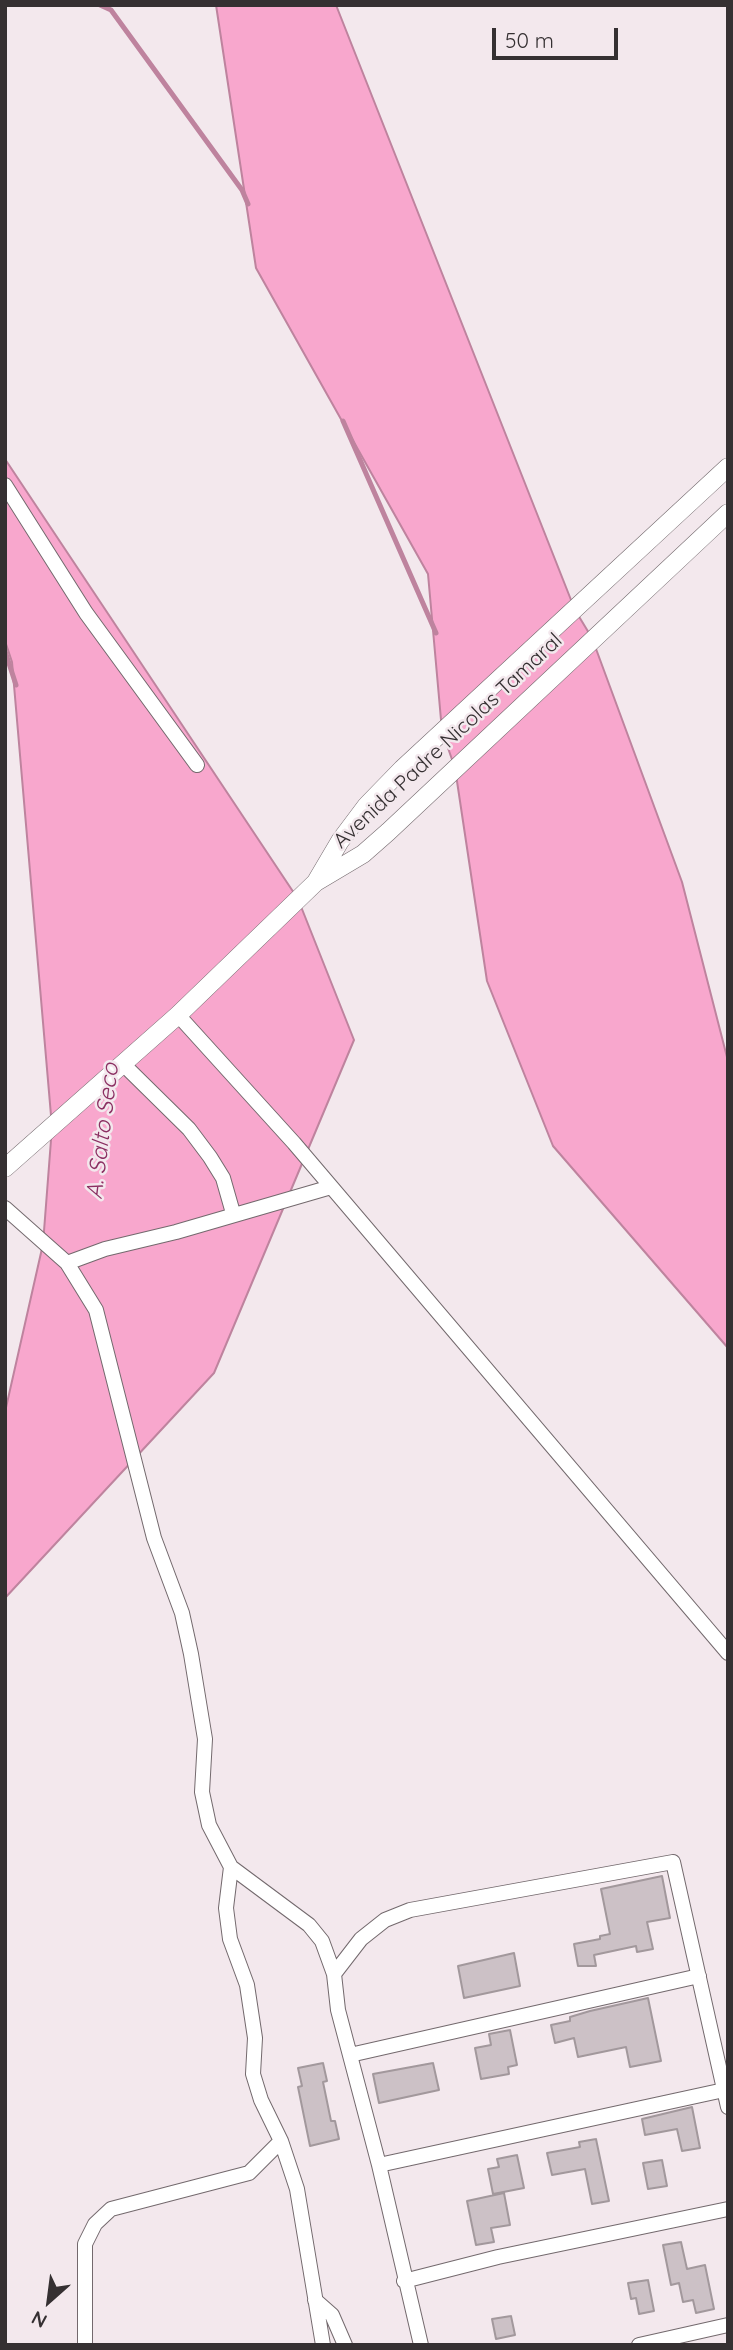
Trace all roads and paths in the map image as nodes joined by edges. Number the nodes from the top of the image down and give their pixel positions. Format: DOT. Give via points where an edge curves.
graph roads {
  1 [pos="728,467"];
  2 [pos="5,485"];
  3 [pos="728,513"];
  4 [pos="534,648"];
  5 [pos="556,672"];
  6 [pos="197,765"];
  7 [pos="316,882"];
  8 [pos="178,1015"];
  9 [pos="123,1064"];
  10 [pos="5,1168"];
  11 [pos="331,1187"];
  12 [pos="7,1213"];
  13 [pos="233,1213"];
  14 [pos="67,1263"];
  15 [pos="728,1653"];
  16 [pos="231,1867"];
  17 [pos="334,1974"];
  18 [pos="699,1976"];
  19 [pos="350,2055"];
  20 [pos="724,2090"];
  21 [pos="728,2108"];
  22 [pos="281,2141"];
  23 [pos="379,2165"];
  24 [pos="728,2209"];
  25 [pos="404,2281"];
  26 [pos="315,2300"];
  27 [pos="728,2325"];
  28 [pos="85,2345"];
  29 [pos="323,2345"];
  30 [pos="345,2345"];
  31 [pos="421,2345"];
  32 [pos="639,2345"];
  1 -- 4 [label="street, Avenida Padre Nicolas Tamaral"];
  2 -- 6 [label="street" via="86,613"];
  3 -- 5 [label="street, Avenida Padre Nicolas Tamaral"];
  4 -- 5 [label="street"];
  4 -- 7 [label="street, Avenida Padre Nicolas Tamaral" via="368,805"];
  5 -- 7 [label="street, Avenida Padre Nicolas Tamaral" via="363,854"];
  7 -- 8 [label="street"];
  8 -- 9 [label="street"];
  8 -- 11 [label="street"];
  9 -- 10 [label="street"];
  9 -- 13 [label="street" via="189,1129 210,1157 223,1178"];
  11 -- 13 [label="street"];
  11 -- 15 [label="street"];
  12 -- 14 [label="street"];
  13 -- 14 [label="street"];
  14 -- 16 [label="street" via="96,1310 154,1538 182,1614 204,1727 202,1792 209,1825"];
  16 -- 17 [label="street" via="309,1925 322,1941"];
  16 -- 22 [label="street" via="226,1908 230,1939 247,1985 255,2038 253,2074"];
  17 -- 18 [label="street" via="360,1939 385,1920 410,1910 673,1862"];
  17 -- 19 [label="street"];
  18 -- 19 [label="street"];
  18 -- 20 [label="street"];
  19 -- 23 [label="street"];
  20 -- 21 [label="street"];
  20 -- 23 [label="street"];
  22 -- 26 [label="street" via="296,2189"];
  22 -- 28 [label="street" via="249,2173 111,2209 95,2224 85,2244"];
  23 -- 25 [label="street"];
  24 -- 25 [label="street"];
  25 -- 31 [label="street"];
  26 -- 29 [label="street"];
  26 -- 30 [label="street" via="332,2315"];
  27 -- 32 [label="street"];
}
